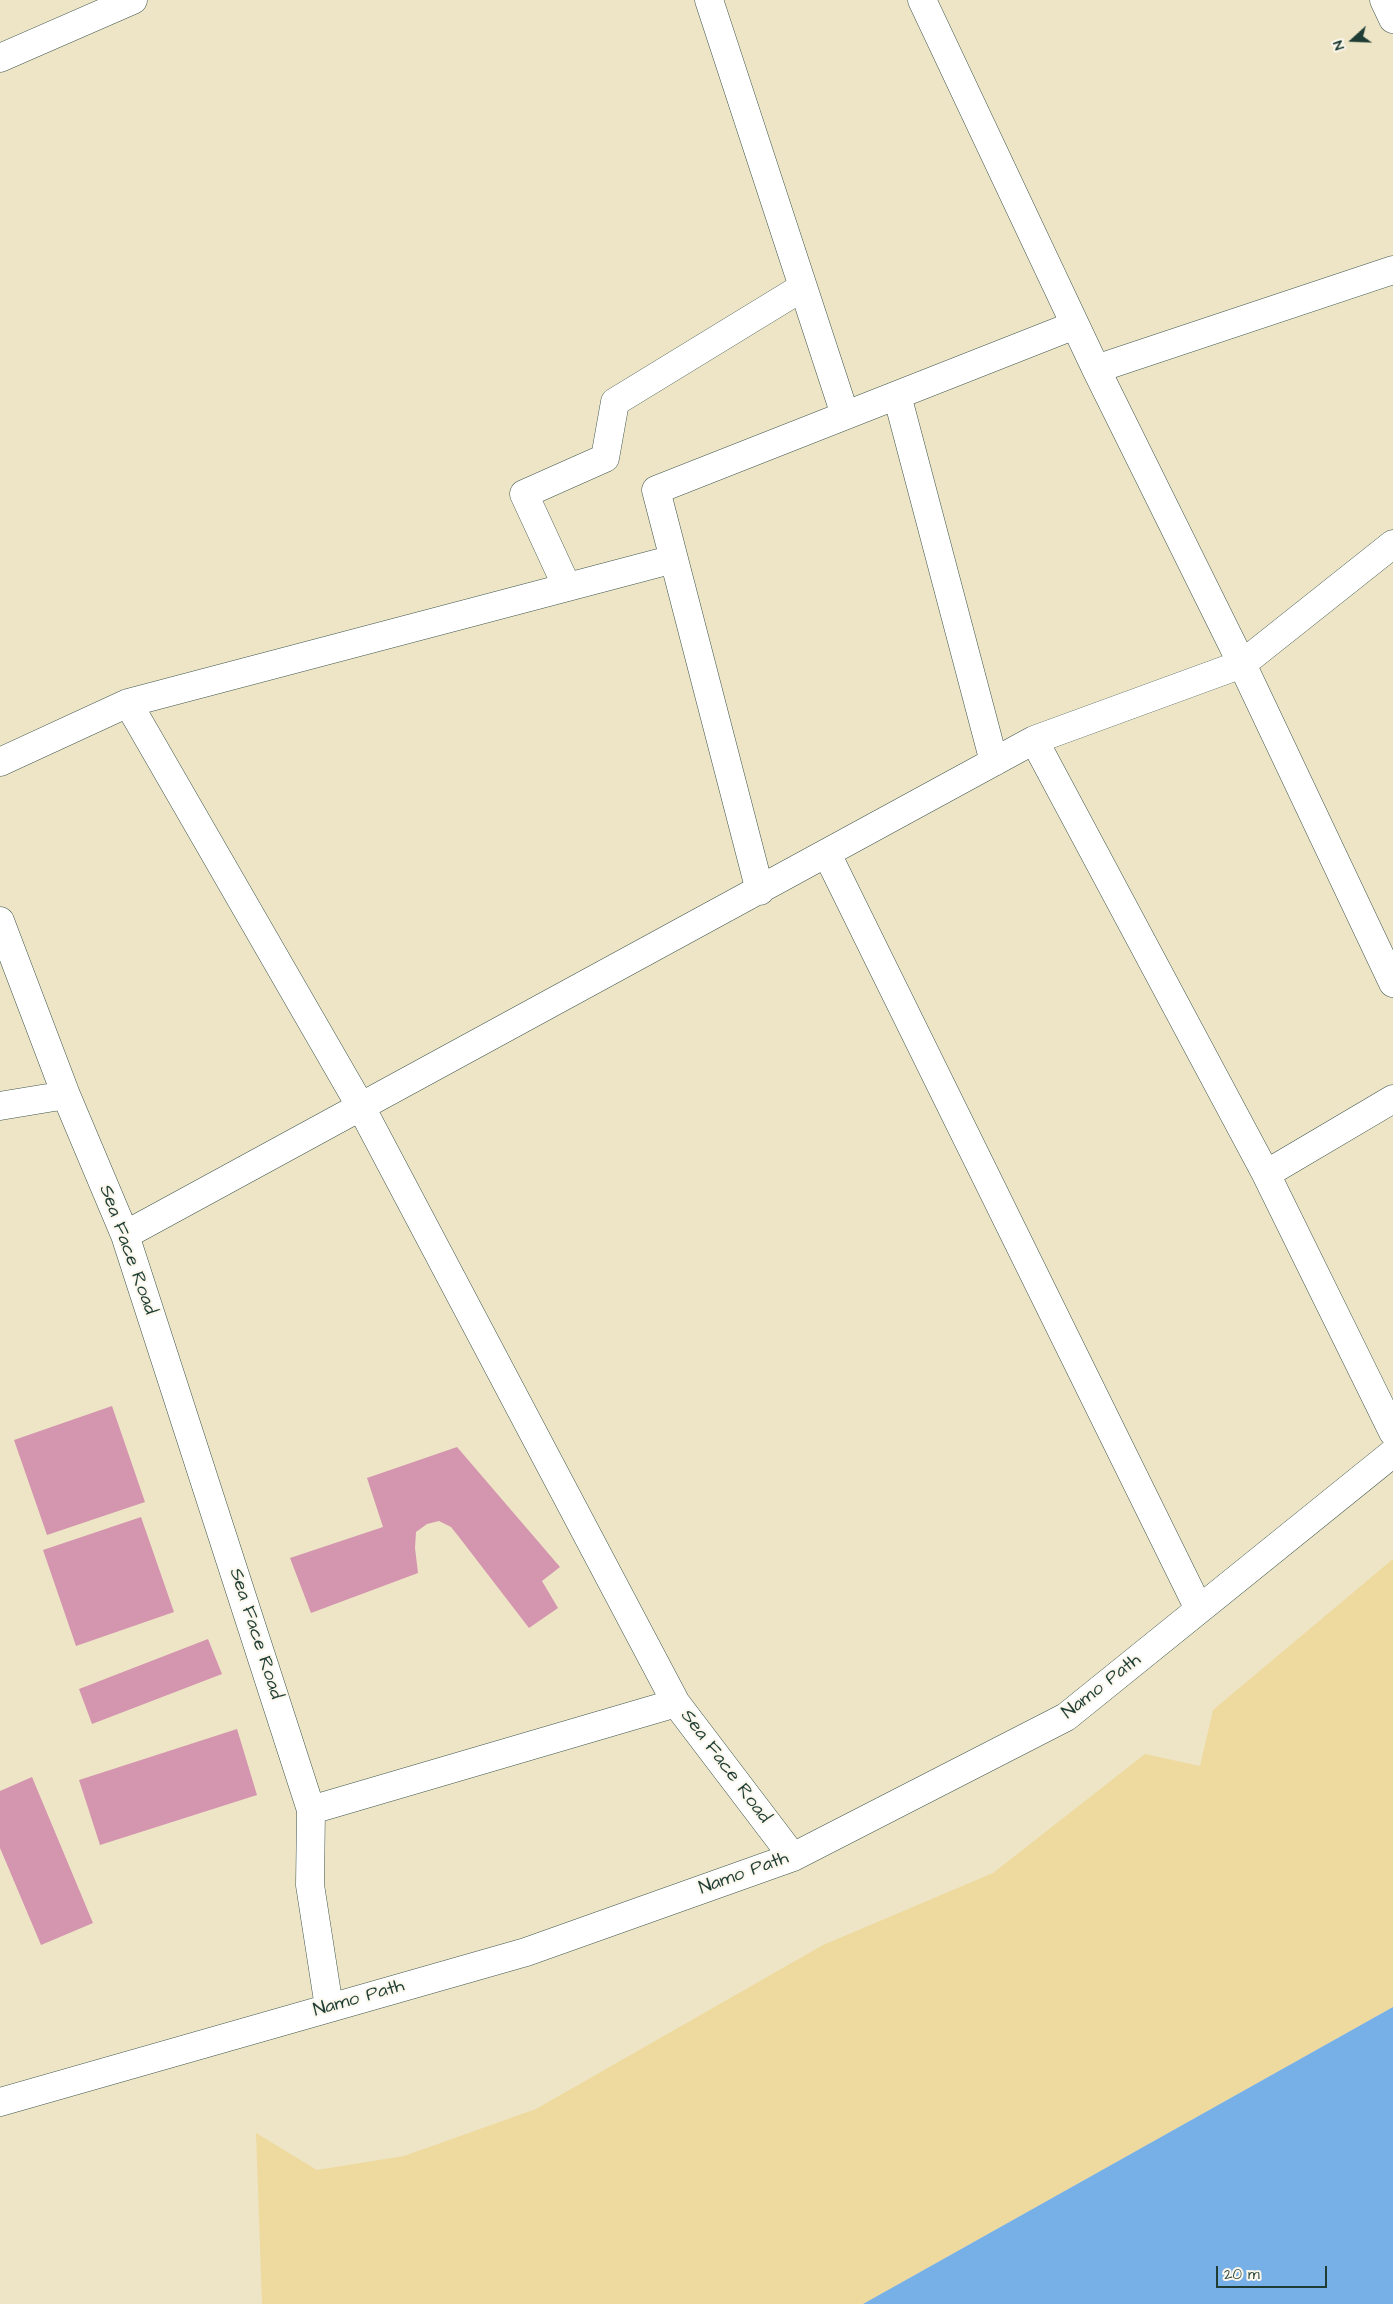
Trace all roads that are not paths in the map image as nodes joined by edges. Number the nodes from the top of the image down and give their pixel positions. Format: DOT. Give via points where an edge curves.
graph roads {
  1 [pos="133,0"];
  2 [pos="709,0"];
  3 [pos="922,0"];
  4 [pos="1384,0"];
  5 [pos="1393,19"];
  6 [pos="0,58"];
  7 [pos="1393,270"];
  8 [pos="803,287"];
  9 [pos="1075,325"];
  10 [pos="1096,369"];
  11 [pos="897,395"];
  12 [pos="845,415"];
  13 [pos="1393,544"];
  14 [pos="674,559"];
  15 [pos="567,587"];
  16 [pos="1242,664"];
  17 [pos="128,703"];
  18 [pos="1034,740"];
  19 [pos="0,762"];
  20 [pos="994,762"];
  21 [pos="827,854"];
  22 [pos="760,891"];
  23 [pos="0,920"];
  24 [pos="1393,983"];
  25 [pos="66,1095"];
  26 [pos="1393,1099"];
  27 [pos="0,1106"];
  28 [pos="361,1107"];
  29 [pos="1266,1174"];
  30 [pos="125,1235"];
  31 [pos="1393,1432"];
  32 [pos="1393,1453"];
  33 [pos="1199,1609"];
  34 [pos="676,1703"];
  35 [pos="312,1810"];
  36 [pos="793,1857"];
  37 [pos="329,2007"];
  38 [pos="0,2102"];
  1 -- 6 [label="street"];
  2 -- 8 [label="street"];
  3 -- 9 [label="street"];
  4 -- 5 [label="street"];
  7 -- 10 [label="street"];
  8 -- 12 [label="street"];
  8 -- 15 [label="street" via="615,402 604,458 524,494"];
  9 -- 10 [label="street"];
  9 -- 11 [label="street"];
  10 -- 16 [label="street"];
  11 -- 12 [label="street"];
  11 -- 20 [label="street"];
  12 -- 14 [label="street" via="656,490"];
  13 -- 16 [label="street"];
  14 -- 15 [label="street"];
  14 -- 22 [label="street"];
  15 -- 17 [label="street"];
  16 -- 18 [label="street"];
  16 -- 24 [label="street"];
  17 -- 19 [label="street"];
  17 -- 28 [label="street"];
  18 -- 20 [label="street"];
  18 -- 29 [label="street"];
  20 -- 21 [label="street"];
  21 -- 22 [label="street"];
  21 -- 33 [label="street"];
  22 -- 28 [label="street"];
  23 -- 25 [label="street, Sea Face Road"];
  25 -- 27 [label="street"];
  25 -- 30 [label="street, Sea Face Road"];
  26 -- 29 [label="street"];
  28 -- 30 [label="street"];
  28 -- 34 [label="street"];
  29 -- 31 [label="street"];
  30 -- 35 [label="street, Sea Face Road"];
  32 -- 33 [label="street, Namo Path"];
  33 -- 36 [label="street, Namo Path" via="1066,1717"];
  34 -- 35 [label="street, Sea Face Road"];
  34 -- 36 [label="street, Sea Face Road"];
  35 -- 37 [label="street" via="310,1885"];
  36 -- 37 [label="street, Namo Path" via="526,1952"];
  37 -- 38 [label="street, Namo Path"];
}
